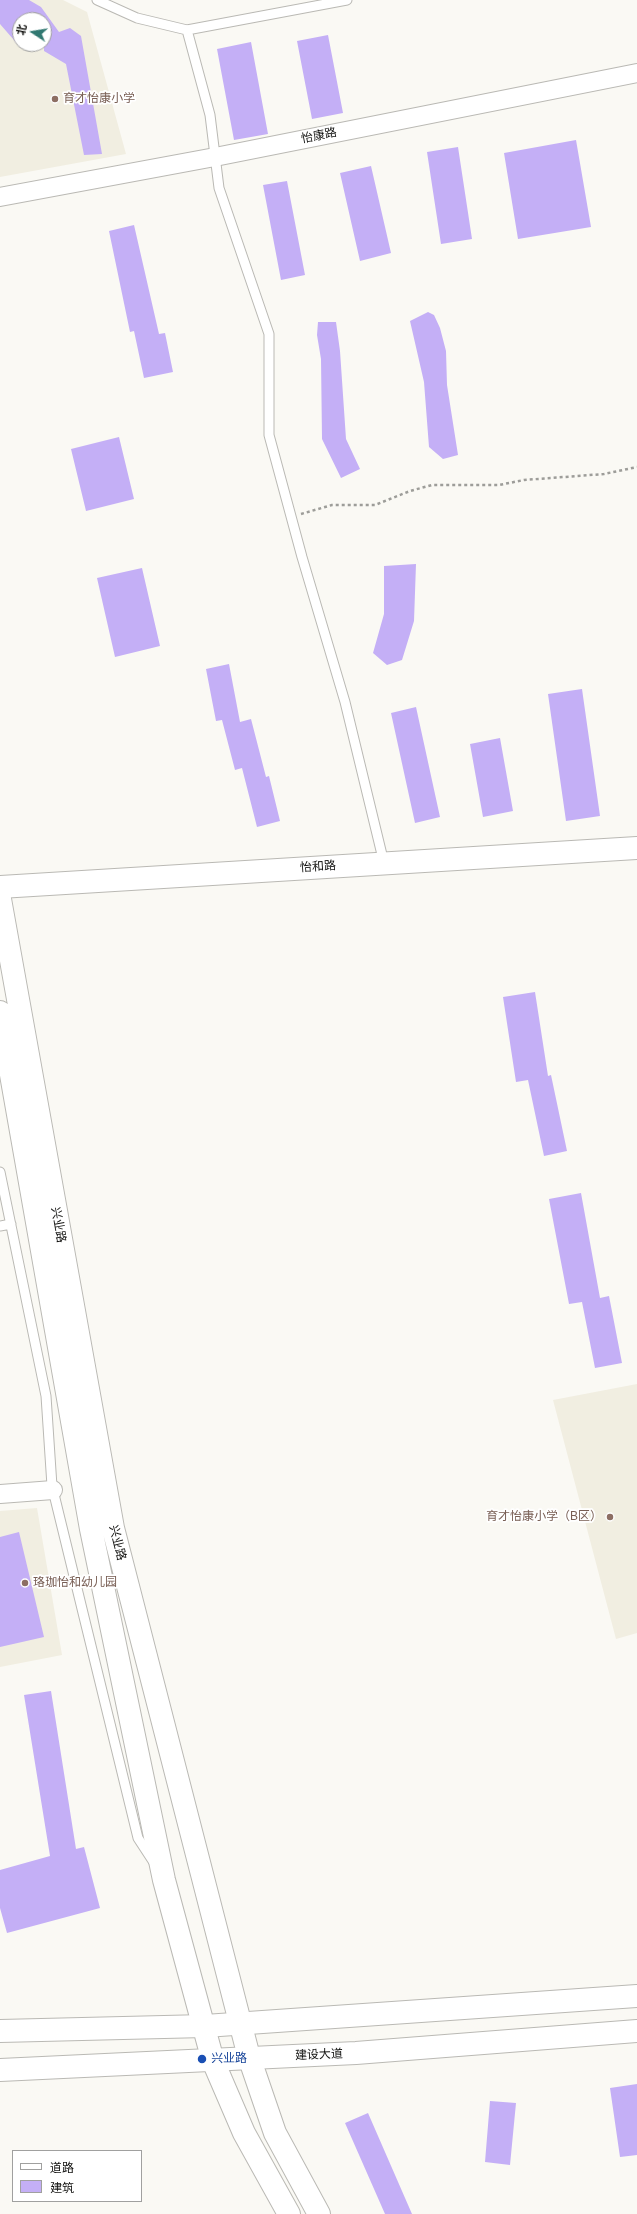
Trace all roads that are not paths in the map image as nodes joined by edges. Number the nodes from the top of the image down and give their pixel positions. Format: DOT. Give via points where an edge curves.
graph roads {
  1 [pos="97,0"];
  2 [pos="347,0"];
  3 [pos="186,30"];
  4 [pos="637,73"];
  5 [pos="215,157"];
  6 [pos="0,197"];
  7 [pos="637,848"];
  8 [pos="384,863"];
  9 [pos="0,887"];
  10 [pos="0,899"];
  11 [pos="0,1012"];
  12 [pos="0,1172"];
  13 [pos="11,1224"];
  14 [pos="0,1226"];
  15 [pos="53,1490"];
  16 [pos="0,1494"];
  17 [pos="164,1880"];
  18 [pos="637,1996"];
  19 [pos="240,2024"];
  20 [pos="205,2026"];
  21 [pos="0,2031"];
  22 [pos="637,2031"];
  23 [pos="249,2058"];
  24 [pos="213,2061"];
  25 [pos="0,2070"];
  26 [pos="289,2214"];
  27 [pos="319,2214"];
  1 -- 3 [label="lane" via="137,18"];
  2 -- 3 [label="lane"];
  3 -- 5 [label="lane" via="210,115"];
  4 -- 5 [label="street, 怡康路"];
  5 -- 6 [label="street, 怡康路"];
  5 -- 8 [label="lane" via="219,188 268,334 269,435 345,702"];
  7 -- 8 [label="main road, 怡和路"];
  8 -- 9 [label="main road, 怡和路"];
  10 -- 19 [label="main road, 兴业路" via="113,1528"];
  11 -- 17 [label="main road, 兴业路" via="91,1529"];
  12 -- 13 [label="lane"];
  13 -- 14 [label="lane"];
  13 -- 15 [label="lane" via="46,1396"];
  15 -- 16 [label="street"];
  15 -- 17 [label="lane" via="138,1838"];
  17 -- 20 [label="main road, 兴业路"];
  18 -- 19 [label="main road"];
  19 -- 20 [label="main road"];
  19 -- 23 [label="main road, 兴业路"];
  20 -- 21 [label="main road"];
  20 -- 24 [label="main road, 兴业路"];
  22 -- 23 [label="main road, 建设大道" via="356,2053"];
  23 -- 24 [label="main road, 建设大道"];
  23 -- 27 [label="main road, 兴业路" via="275,2133"];
  24 -- 25 [label="main road, 建设大道"];
  24 -- 26 [label="main road, 兴业路" via="244,2133"];
}
